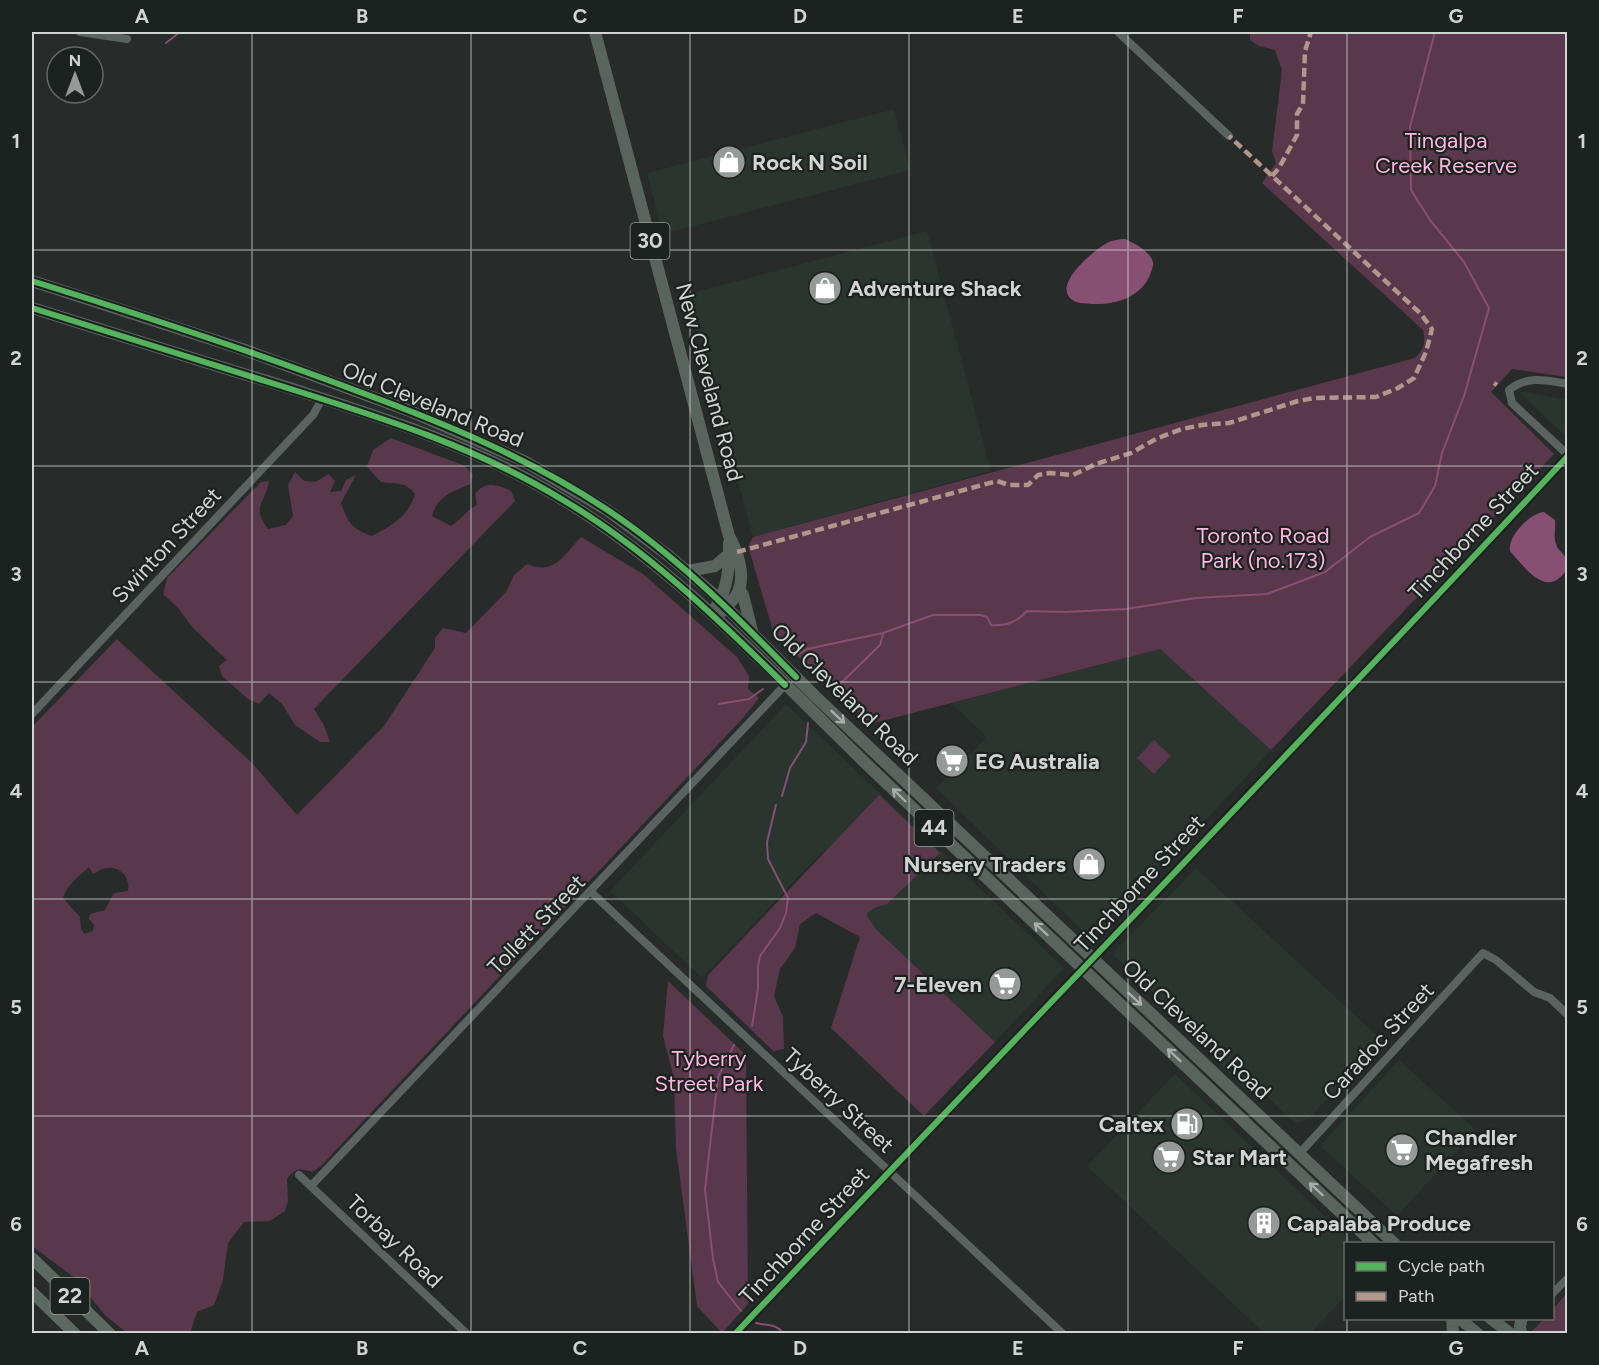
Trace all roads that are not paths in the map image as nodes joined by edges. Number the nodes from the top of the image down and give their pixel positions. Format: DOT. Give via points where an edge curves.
graph roads {
  1 [pos="80,32"];
  2 [pos="595,32"];
  3 [pos="1118,32"];
  4 [pos="127,39"];
  5 [pos="1229,136"];
  6 [pos="32,281"];
  7 [pos="32,308"];
  8 [pos="1568,384"];
  9 [pos="322,399"];
  10 [pos="1568,455"];
  11 [pos="729,536"];
  12 [pos="729,554"];
  13 [pos="688,572"];
  14 [pos="739,589"];
  15 [pos="723,604"];
  16 [pos="713,616"];
  17 [pos="752,632"];
  18 [pos="785,685"];
  19 [pos="32,714"];
  20 [pos="591,892"];
  21 [pos="1093,959"];
  22 [pos="1083,969"];
  23 [pos="1568,1015"];
  24 [pos="1299,1154"];
  25 [pos="889,1172"];
  26 [pos="299,1175"];
  27 [pos="311,1186"];
  28 [pos="1372,1242"];
  29 [pos="1393,1242"];
  30 [pos="32,1258"];
  31 [pos="1568,1278"];
  32 [pos="32,1292"];
  33 [pos="1554,1292"];
  34 [pos="1462,1320"];
  35 [pos="1496,1320"];
  36 [pos="75,1334"];
  37 [pos="110,1334"];
  38 [pos="466,1334"];
  39 [pos="735,1334"];
  40 [pos="1063,1334"];
  41 [pos="1479,1334"];
  42 [pos="1511,1334"];
  1 -- 4 [label="street"];
  2 -- 11 [label="main road, New Cleveland Road / 30"];
  3 -- 5 [label="street"];
  6 -- 13 [label="main road, Old Cleveland Road" via="242,349 484,442 544,471 607,510"];
  7 -- 9 [label="main road, Old Cleveland Road"];
  8 -- 10 [label="street" via="1537,380 1519,382 1509,390 1512,403"];
  9 -- 16 [label="main road, Old Cleveland Road" via="450,443 540,486 623,540"];
  9 -- 19 [label="street, Swinton Street" via="313,415"];
  10 -- 21 [label="street, Tinchborne Street"];
  11 -- 12 [label="main road, New Cleveland Road / 30"];
  11 -- 14 [label="main road, New Cleveland Road / 30" via="736,550"];
  12 -- 13 [label="main road" via="715,566"];
  12 -- 15 [label="main road, New Cleveland Road"];
  13 -- 15 [label="main road, Old Cleveland Road"];
  14 -- 15 [label="main road, New Cleveland Road"];
  14 -- 17 [label="main road"];
  15 -- 16 [label="main road, New Cleveland Road"];
  15 -- 17 [label="main road, Old Cleveland Road"];
  16 -- 18 [label="main road, Old Cleveland Road / 44"];
  17 -- 21 [label="main road, Old Cleveland Road / 44, one-way"];
  18 -- 20 [label="street, Tollett Street"];
  22 -- 18 [label="main road, Old Cleveland Road / 44, one-way"];
  20 -- 25 [label="street, Tyberry Street"];
  20 -- 27 [label="street, Tollett Street"];
  21 -- 22 [label="street, Tinchborne Street"];
  21 -- 24 [label="main road, Old Cleveland Road / 44, one-way"];
  22 -- 25 [label="street, Tinchborne Street"];
  28 -- 22 [label="main road, Old Cleveland Road / 44, one-way"];
  23 -- 24 [label="street, Caradoc Street" via="1550,998 1534,992 1483,953"];
  24 -- 29 [label="main road, Old Cleveland Road / 44"];
  25 -- 39 [label="street, Tinchborne Street"];
  25 -- 40 [label="street, Tyberry Street"];
  26 -- 27 [label="street, Torbay Road"];
  27 -- 38 [label="street, Torbay Road"];
  30 -- 37 [label="highway, 22"];
  31 -- 33 [label="street"];
  32 -- 36 [label="highway, 22"];
  34 -- 41 [label="main road"];
  35 -- 41 [label="main road"];
  35 -- 42 [label="main road"];
}
